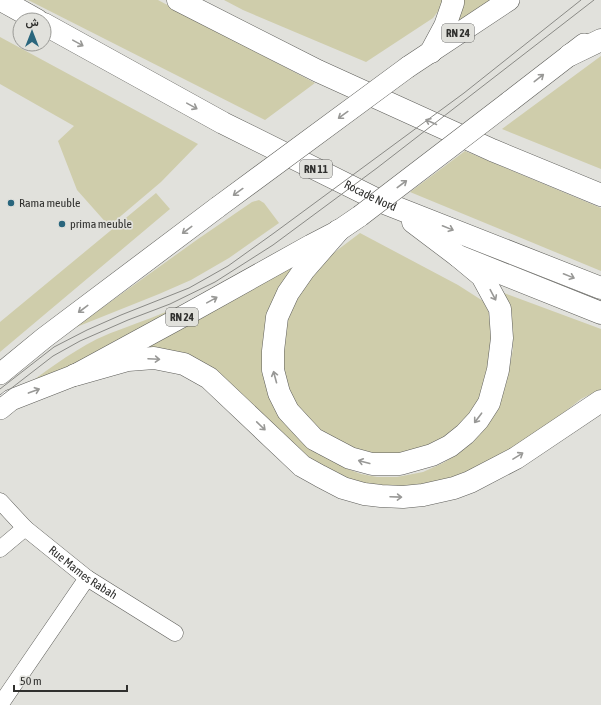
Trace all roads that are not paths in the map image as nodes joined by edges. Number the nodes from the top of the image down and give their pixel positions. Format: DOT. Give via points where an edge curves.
graph roads {
  1 [pos="1,0"];
  2 [pos="178,0"];
  3 [pos="199,0"];
  4 [pos="453,0"];
  5 [pos="509,0"];
  6 [pos="23,12"];
  7 [pos="52,28"];
  8 [pos="601,31"];
  9 [pos="601,40"];
  10 [pos="431,52"];
  11 [pos="570,55"];
  12 [pos="318,71"];
  13 [pos="492,150"];
  14 [pos="601,181"];
  15 [pos="601,195"];
  16 [pos="388,204"];
  17 [pos="338,231"];
  18 [pos="458,256"];
  19 [pos="601,288"];
  20 [pos="601,313"];
  21 [pos="0,374"];
  22 [pos="75,376"];
  23 [pos="601,401"];
  24 [pos="0,409"];
  25 [pos="0,501"];
  26 [pos="24,528"];
  27 [pos="0,549"];
  28 [pos="86,578"];
  29 [pos="175,633"];
  30 [pos="0,705"];
  1 -- 6 [label="highway"];
  2 -- 12 [label="highway"];
  3 -- 12 [label="highway"];
  4 -- 10 [label="highway" via="445,26"];
  5 -- 10 [label="main road, RN 24"];
  7 -- 16 [label="highway, Rocade Nord / RN 11, one-way" via="223,123"];
  8 -- 11 [label="main road, RN 24"];
  9 -- 11 [label="highway"];
  10 -- 21 [label="main road, RN 24, one-way, bridge" via="218,207"];
  17 -- 11 [label="main road, RN 24, one-way, bridge"];
  13 -- 12 [label="highway, one-way"];
  13 -- 14 [label="highway"];
  13 -- 15 [label="highway"];
  16 -- 18 [label="highway"];
  16 -- 19 [label="highway, Rocade Nord / RN 11, one-way"];
  18 -- 17 [label="highway, one-way" via="482,276 500,309 502,338 499,364 489,403 478,420 450,446 432,455 400,464 372,464 350,458 314,439 288,411 279,393 273,370 277,316 300,276"];
  22 -- 17 [label="main road, RN 24, one-way"];
  18 -- 20 [label="highway"];
  22 -- 23 [label="highway, one-way" via="128,360 154,358 184,364 209,378 302,466 343,488 381,496 423,495 470,482 516,458"];
  24 -- 22 [label="main road, RN 24, one-way" via="11,400"];
  25 -- 26 [label="street, Rue Mames Rabah"];
  26 -- 27 [label="street"];
  26 -- 28 [label="street, Rue Mames Rabah"];
  28 -- 29 [label="street, Rue Mames Rabah"];
  28 -- 30 [label="street"];
}
